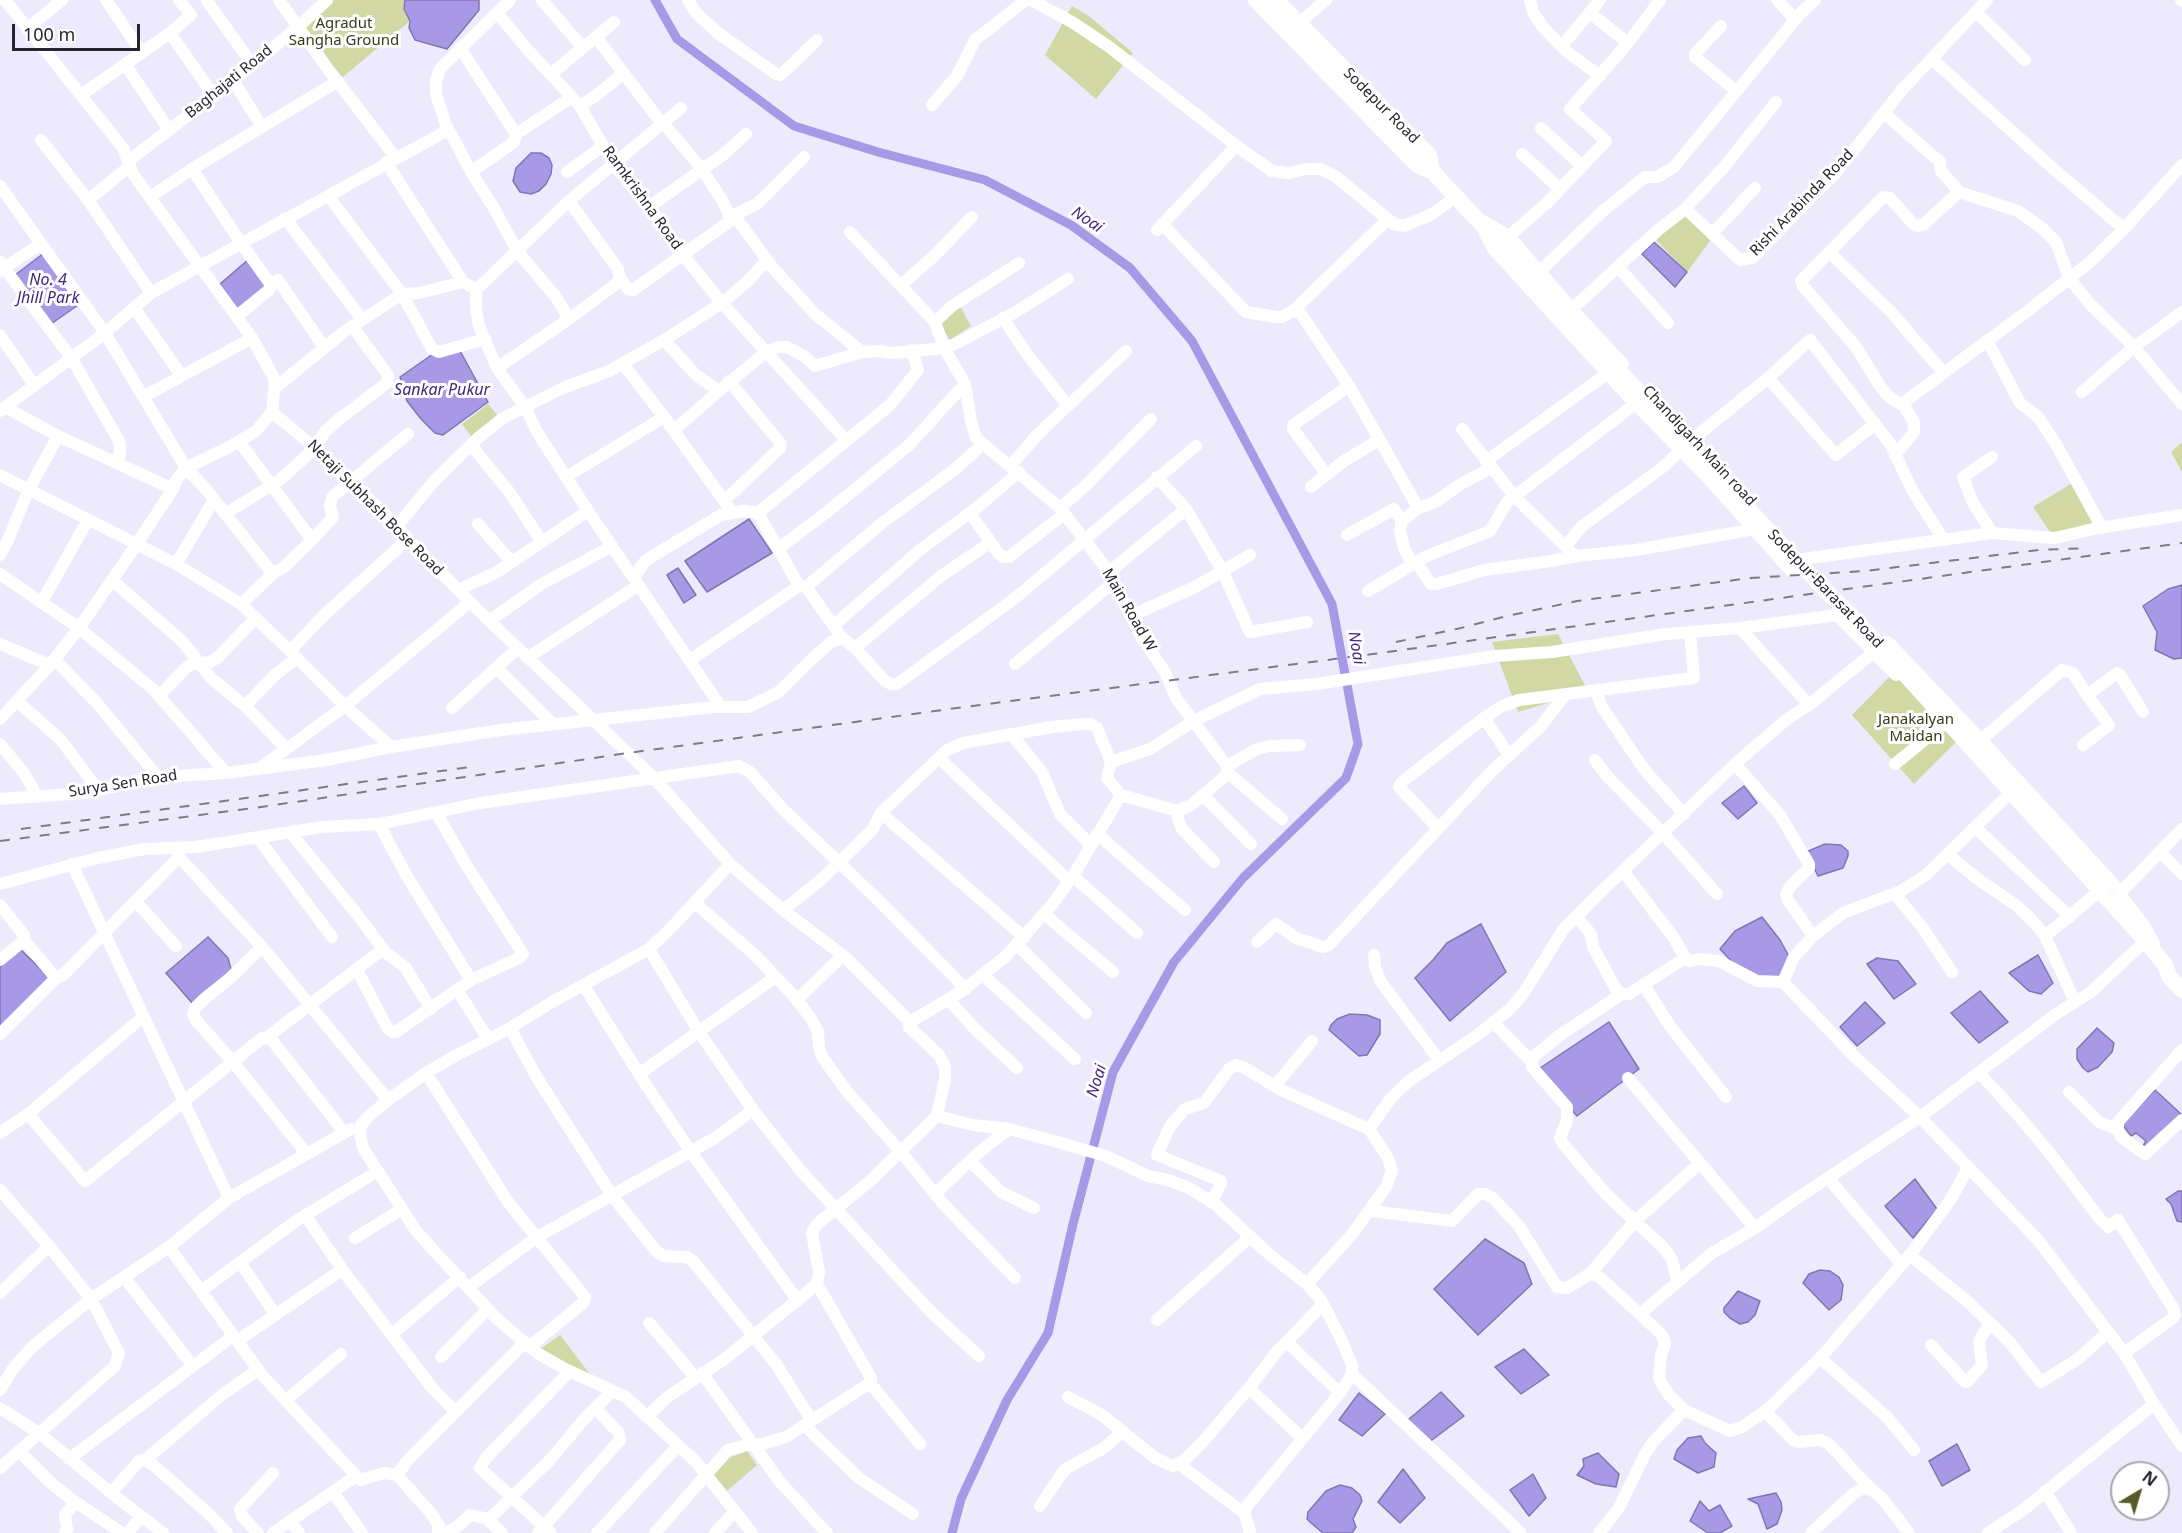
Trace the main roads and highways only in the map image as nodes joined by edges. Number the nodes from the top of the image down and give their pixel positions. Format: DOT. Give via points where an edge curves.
graph roads {
  1 [pos="1256,0"];
  2 [pos="1276,0"];
  3 [pos="1432,171"];
  4 [pos="1505,239"];
  5 [pos="2161,961"];
  6 [pos="2182,977"];
  7 [pos="2182,990"];
  1 -- 3 [label="main road" via="1417,165"];
  2 -- 3 [label="main road, Sodepur Road" via="1429,154"];
  3 -- 4 [label="main road, Sodepur Road" via="1476,217"];
  4 -- 5 [label="main road, Sodepur-Barasat Road" via="1792,556 1864,629"];
  5 -- 6 [label="main road"];
  5 -- 7 [label="main road"];
}
